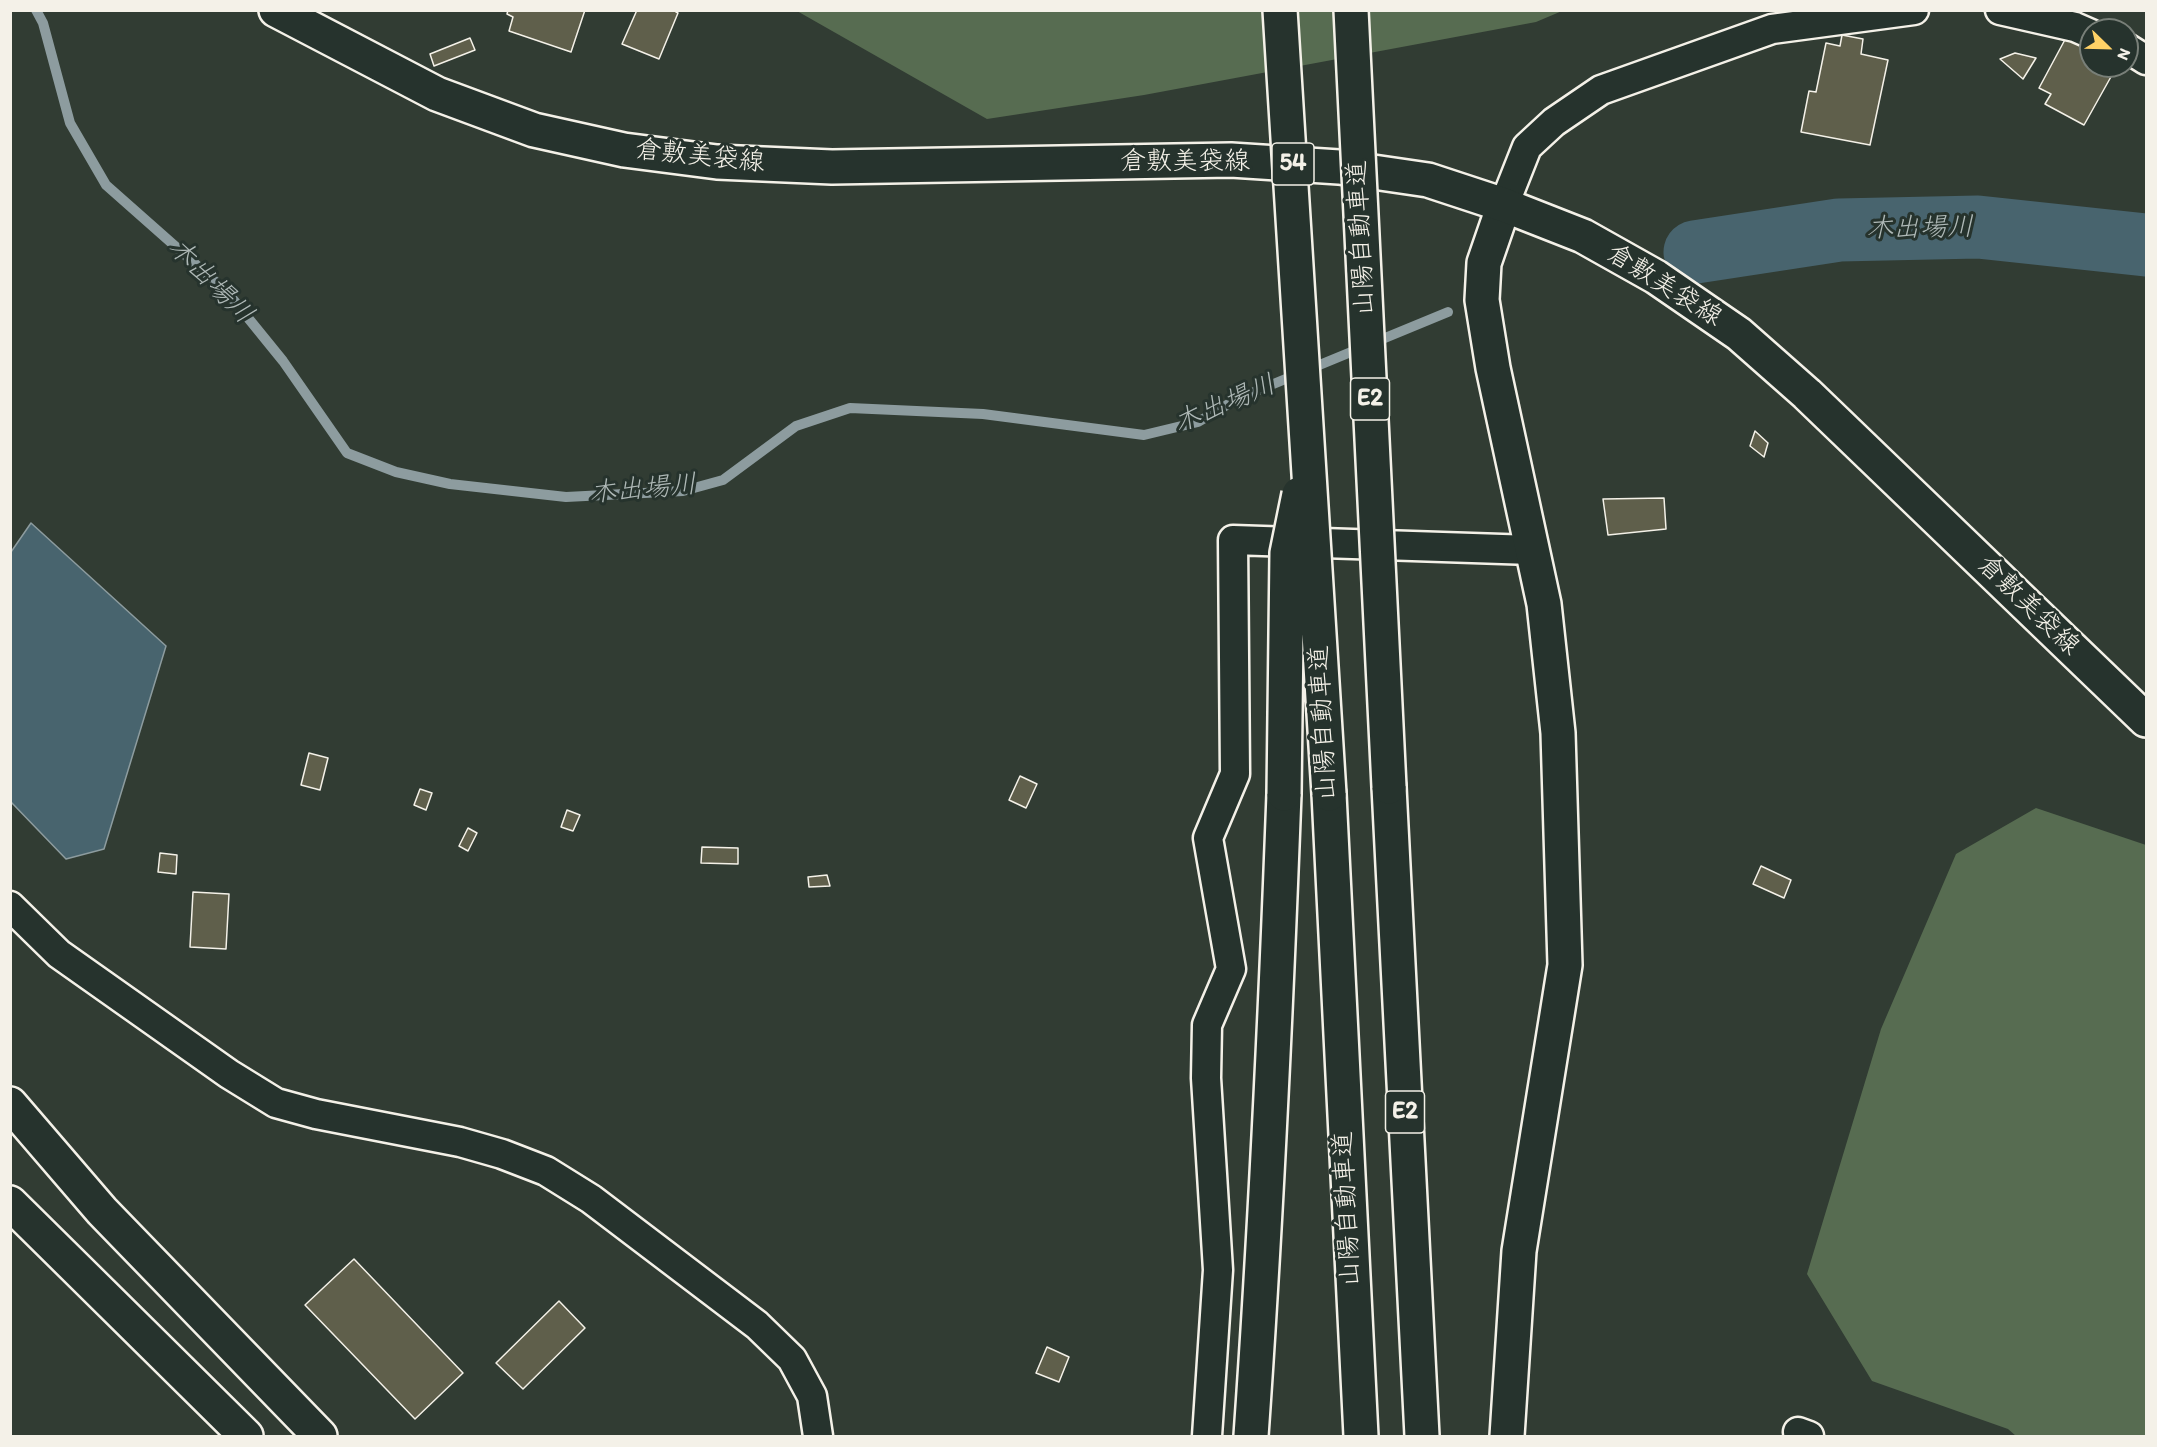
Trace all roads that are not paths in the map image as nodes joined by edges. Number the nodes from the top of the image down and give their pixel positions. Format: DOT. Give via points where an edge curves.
graph roads {
  1 [pos="276,10"];
  2 [pos="1280,10"];
  3 [pos="1351,10"];
  4 [pos="1914,10"];
  5 [pos="2000,10"];
  6 [pos="2079,29"];
  7 [pos="1504,205"];
  8 [pos="1308,450"];
  9 [pos="1532,550"];
  10 [pos="2146,720"];
  11 [pos="10,906"];
  12 [pos="10,1104"];
  13 [pos="10,1131"];
  14 [pos="10,1203"];
  15 [pos="102,1211"];
  16 [pos="246,1437"];
  17 [pos="320,1437"];
  18 [pos="818,1437"];
  19 [pos="1207,1437"];
  20 [pos="1251,1437"];
  21 [pos="1361,1437"];
  22 [pos="1422,1437"];
  23 [pos="1507,1437"];
  1 -- 7 [label="main road, 倉敷美袋線 / 54" via="437,94 534,130 624,150 717,162 832,167 1231,160 1339,167 1428,180"];
  2 -- 8 [label="main road, 山陽自動車道, bridge"];
  3 -- 22 [label="main road, 山陽自動車道 / E2, bridge"];
  4 -- 7 [label="street" via="1772,29 1601,90 1554,122 1527,147"];
  5 -- 6 [label="street"];
  7 -- 9 [label="main road" via="1484,263 1482,300"];
  7 -- 10 [label="main road, 倉敷美袋線 / 54" via="1593,242 1656,277 1739,334 1807,394"];
  8 -- 20 [label="main road, bridge" via="1287,553 1284,794 1272,1091"];
  8 -- 21 [label="main road, 山陽自動車道, bridge"];
  9 -- 19 [label="street" via="1233,540 1235,774 1208,838 1231,969 1207,1025 1206,1078 1218,1270"];
  9 -- 23 [label="main road" via="1544,604 1558,733 1565,965 1519,1251"];
  11 -- 18 [label="street" via="59,954 276,1103 502,1154 546,1171 591,1199 757,1325 792,1359 812,1396"];
  12 -- 15 [label="main road"];
  13 -- 15 [label="main road"];
  14 -- 16 [label="main road"];
  15 -- 17 [label="main road"];
}
